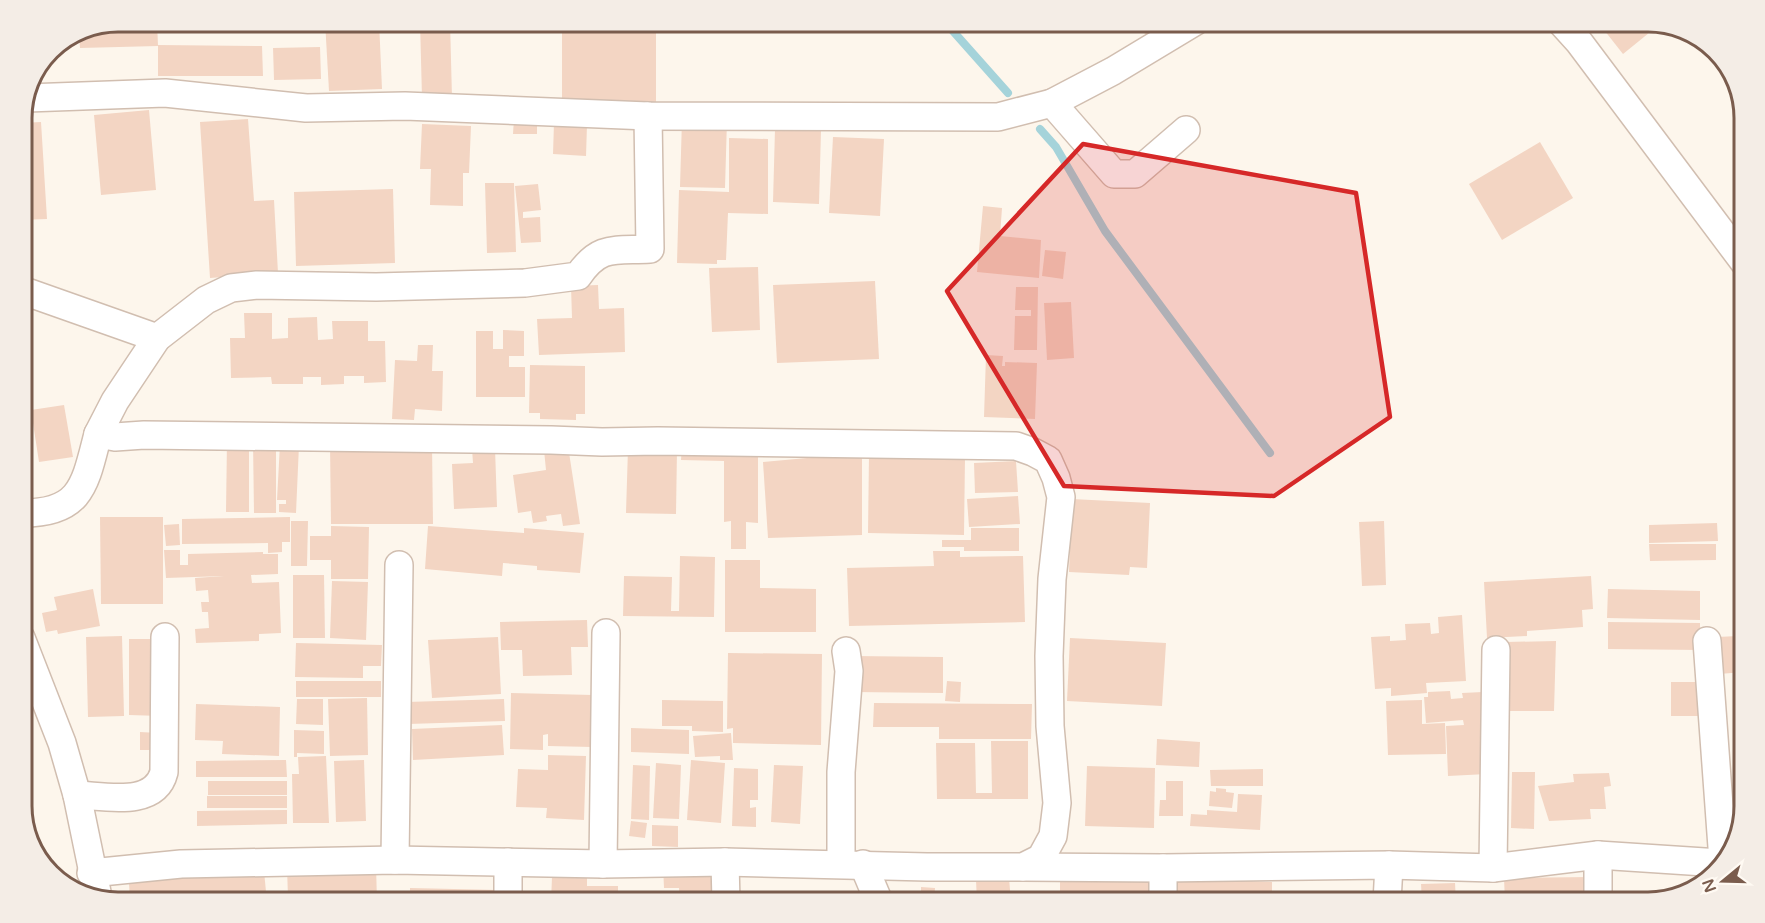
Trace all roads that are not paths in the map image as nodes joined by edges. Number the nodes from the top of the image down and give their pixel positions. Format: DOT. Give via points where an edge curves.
graph roads {
  1 [pos="1178,32"];
  2 [pos="1570,32"];
  3 [pos="34,98"];
  4 [pos="1052,103"];
  5 [pos="648,116"];
  6 [pos="1186,130"];
  7 [pos="1733,248"];
  8 [pos="32,294"];
  9 [pos="157,338"];
  10 [pos="98,434"];
  11 [pos="32,513"];
  12 [pos="399,565"];
  13 [pos="606,633"];
  14 [pos="165,637"];
  15 [pos="1707,641"];
  16 [pos="1496,650"];
  17 [pos="846,651"];
  18 [pos="32,666"];
  19 [pos="77,795"];
  20 [pos="1720,851"];
  21 [pos="1598,855"];
  22 [pos="395,860"];
  23 [pos="1693,860"];
  24 [pos="508,862"];
  25 [pos="724,862"];
  26 [pos="603,864"];
  27 [pos="852,864"];
  28 [pos="1389,865"];
  29 [pos="1023,867"];
  30 [pos="1163,868"];
  31 [pos="1493,868"];
  32 [pos="94,885"];
  33 [pos="508,892"];
  34 [pos="726,892"];
  35 [pos="872,892"];
  36 [pos="1163,892"];
  37 [pos="1388,892"];
  38 [pos="1598,892"];
  1 -- 4 [label="street"];
  2 -- 7 [label="street"];
  3 -- 5 [label="street" via="165,93 306,108 405,106"];
  4 -- 5 [label="street" via="998,117"];
  4 -- 6 [label="street" via="1114,174 1135,174"];
  5 -- 9 [label="street" via="650,249 602,251 587,262 578,276 525,283 231,288 206,300"];
  8 -- 9 [label="street"];
  9 -- 10 [label="street"];
  10 -- 11 [label="street" via="87,477 73,500 62,507"];
  10 -- 29 [label="street" via="1016,446 1033,452 1048,460 1061,497 1049,656 1056,803 1053,836 1041,858"];
  12 -- 22 [label="street"];
  13 -- 26 [label="street"];
  14 -- 19 [label="street" via="164,772 159,786 137,797"];
  15 -- 20 [label="street"];
  16 -- 31 [label="street"];
  17 -- 27 [label="street" via="849,670 841,772"];
  18 -- 19 [label="street"];
  19 -- 32 [label="street"];
  21 -- 23 [label="street"];
  21 -- 31 [label="street"];
  21 -- 38 [label="street"];
  22 -- 24 [label="street"];
  22 -- 32 [label="street" via="181,864"];
  24 -- 26 [label="street"];
  24 -- 33 [label="street"];
  25 -- 26 [label="street"];
  25 -- 27 [label="street"];
  25 -- 34 [label="street"];
  27 -- 29 [label="street"];
  27 -- 35 [label="street"];
  28 -- 30 [label="street"];
  28 -- 31 [label="street"];
  28 -- 37 [label="street"];
  29 -- 30 [label="street"];
  30 -- 36 [label="street"];
}
